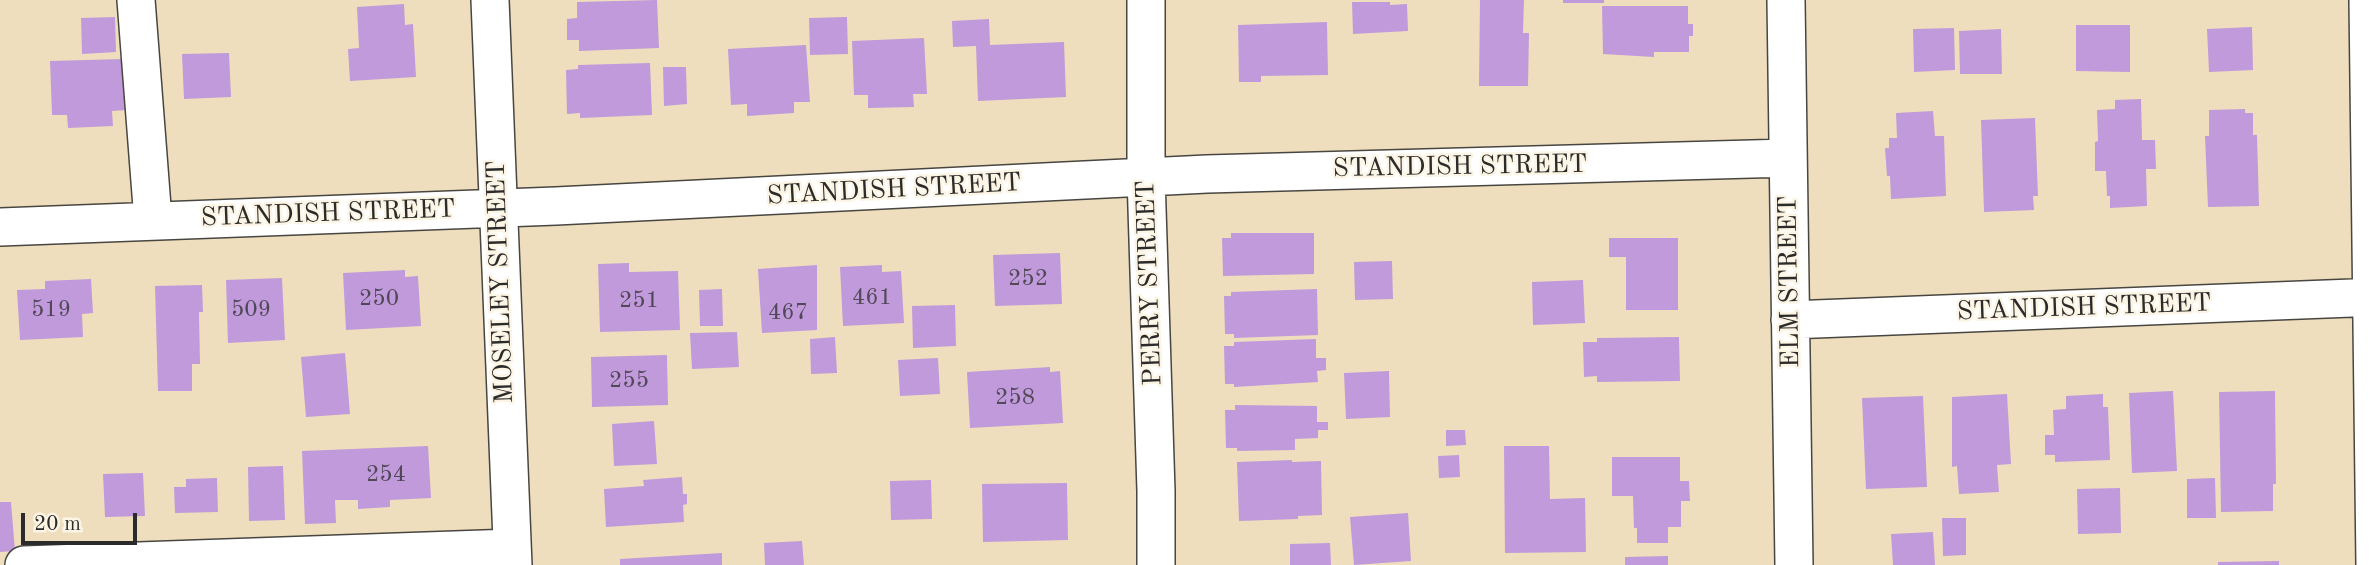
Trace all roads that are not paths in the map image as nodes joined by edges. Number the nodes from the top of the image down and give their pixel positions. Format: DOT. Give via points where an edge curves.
graph roads {
  1 [pos="136,0"];
  2 [pos="490,0"];
  3 [pos="1146,0"];
  4 [pos="1786,0"];
  5 [pos="2368,0"];
  6 [pos="1788,158"];
  7 [pos="1146,177"];
  8 [pos="498,209"];
  9 [pos="153,220"];
  10 [pos="0,227"];
  11 [pos="2376,297"];
  12 [pos="1790,320"];
  13 [pos="512,556"];
  14 [pos="24,565"];
  15 [pos="1156,565"];
  16 [pos="1794,565"];
  17 [pos="2375,565"];
  1 -- 9 [label="street"];
  2 -- 8 [label="street, MOSELEY STREET"];
  3 -- 7 [label="street, PERRY STREET"];
  4 -- 6 [label="street, ELM STREET"];
  5 -- 11 [label="street"];
  6 -- 7 [label="street, STANDISH STREET"];
  6 -- 12 [label="street, ELM STREET"];
  7 -- 8 [label="street, STANDISH STREET"];
  7 -- 15 [label="street, PERRY STREET"];
  8 -- 9 [label="street, STANDISH STREET"];
  8 -- 13 [label="street, MOSELEY STREET"];
  9 -- 10 [label="street, STANDISH STREET"];
  11 -- 12 [label="street, STANDISH STREET"];
  11 -- 17 [label="street"];
  12 -- 16 [label="street, ELM STREET"];
  13 -- 14 [label="street"];
}
